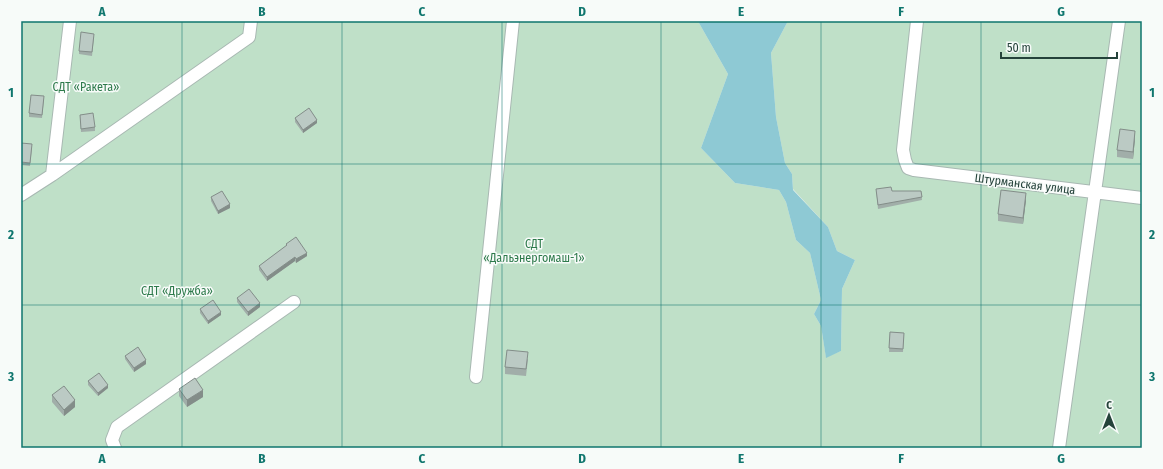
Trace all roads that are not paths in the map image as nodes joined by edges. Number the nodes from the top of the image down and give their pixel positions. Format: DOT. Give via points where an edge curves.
graph roads {
  1 [pos="70,21"];
  2 [pos="250,21"];
  3 [pos="513,21"];
  4 [pos="917,21"];
  5 [pos="1119,21"];
  6 [pos="52,175"];
  7 [pos="1094,192"];
  8 [pos="21,195"];
  9 [pos="1142,198"];
  10 [pos="294,302"];
  11 [pos="476,377"];
  12 [pos="114,448"];
  13 [pos="1059,448"];
  1 -- 6 [label="lane"];
  2 -- 6 [label="lane" via="249,37"];
  3 -- 11 [label="lane"];
  4 -- 7 [label="lane, Штурманская улица" via="903,150 908,168"];
  5 -- 7 [label="lane"];
  6 -- 8 [label="lane"];
  7 -- 9 [label="lane, Штурманская улица"];
  7 -- 13 [label="lane"];
  10 -- 12 [label="lane" via="117,427 112,440"];
}
